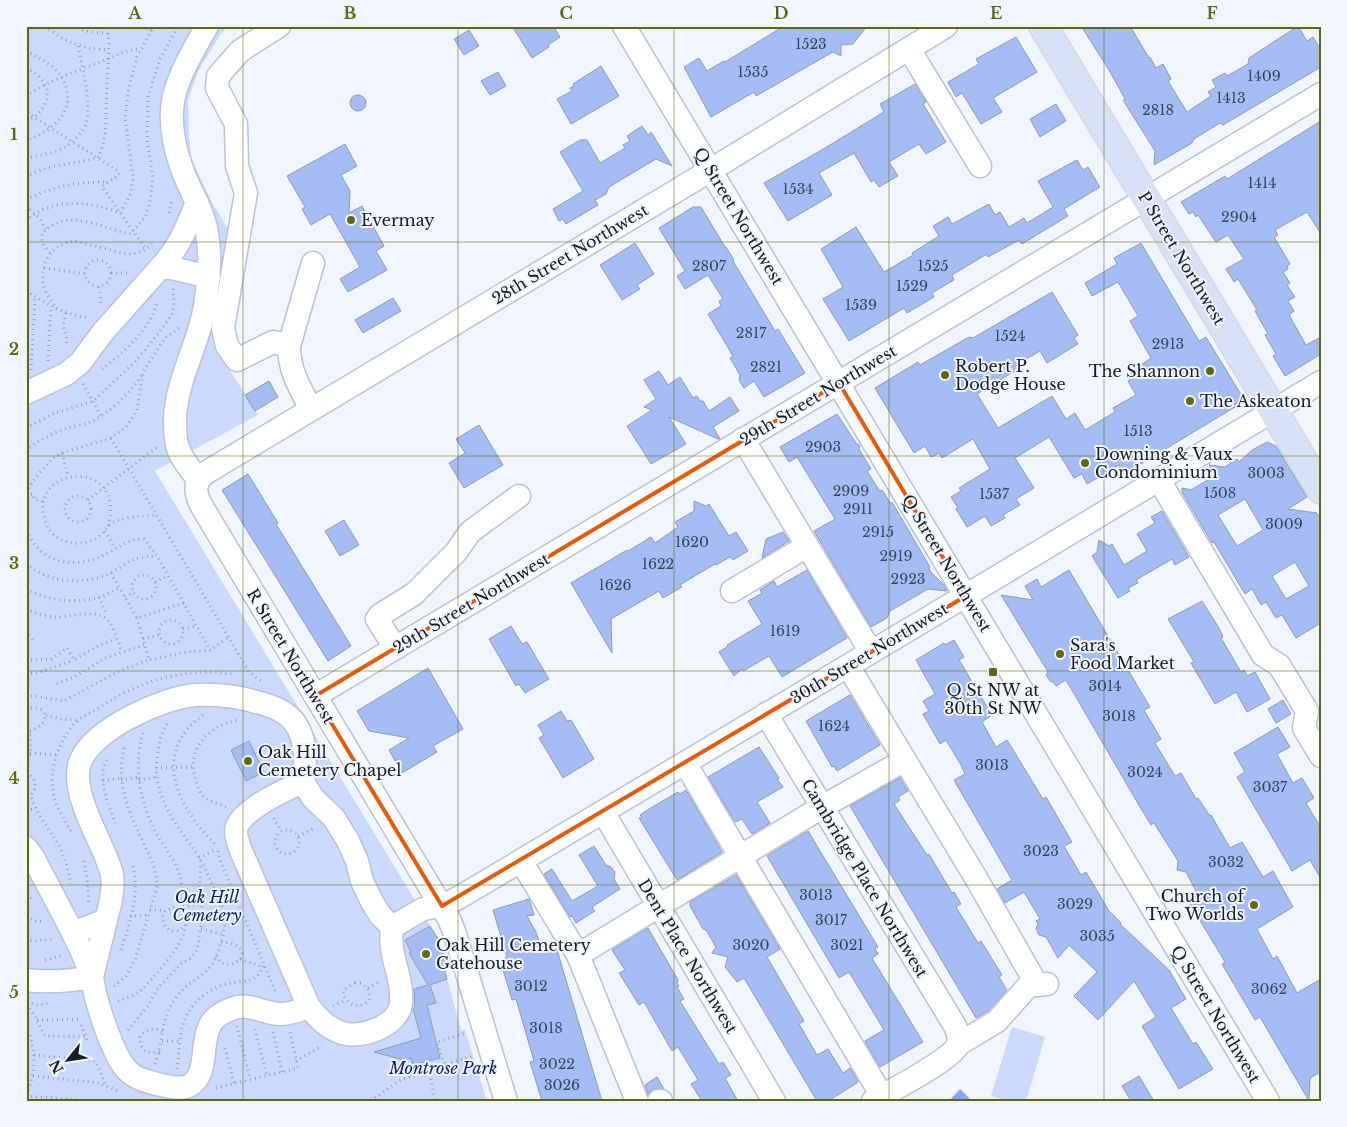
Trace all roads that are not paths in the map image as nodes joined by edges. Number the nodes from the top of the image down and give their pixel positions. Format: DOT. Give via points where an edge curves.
graph roads {
  1 [pos="207,26"];
  2 [pos="279,26"];
  3 [pos="624,26"];
  4 [pos="946,26"];
  5 [pos="1044,26"];
  6 [pos="909,49"];
  7 [pos="1321,94"];
  8 [pos="980,166"];
  9 [pos="711,169"];
  10 [pos="1147,199"];
  11 [pos="197,202"];
  12 [pos="313,263"];
  13 [pos="166,268"];
  14 [pos="209,277"];
  15 [pos="289,346"];
  16 [pos="1321,382"];
  17 [pos="839,383"];
  18 [pos="35,389"];
  19 [pos="312,409"];
  20 [pos="1273,410"];
  21 [pos="743,439"];
  22 [pos="1160,480"];
  23 [pos="197,482"];
  24 [pos="1321,490"];
  25 [pos="519,496"];
  26 [pos="807,546"];
  27 [pos="732,591"];
  28 [pos="966,596"];
  29 [pos="395,648"];
  30 [pos="871,652"];
  31 [pos="848,666"];
  32 [pos="315,696"];
  33 [pos="766,714"];
  34 [pos="1321,756"];
  35 [pos="905,760"];
  36 [pos="685,763"];
  37 [pos="303,782"];
  38 [pos="822,807"];
  39 [pos="603,812"];
  40 [pos="26,848"];
  41 [pos="741,856"];
  42 [pos="521,861"];
  43 [pos="442,906"];
  44 [pos="659,907"];
  45 [pos="392,927"];
  46 [pos="83,929"];
  47 [pos="578,955"];
  48 [pos="26,980"];
  49 [pos="92,999"];
  50 [pos="309,1007"];
  51 [pos="959,1044"];
  52 [pos="878,1098"];
  53 [pos="506,1101"];
  54 [pos="637,1101"];
  55 [pos="774,1101"];
  56 [pos="1268,1101"];
  1 -- 11 [label="street, R Street Northwest" via="178,86 172,109 181,166"];
  2 -- 15 [label="street" via="240,51 218,76 218,88 236,124 237,166 246,193 223,328 227,346 237,360 272,342"];
  3 -- 9 [label="street, Q Street Northwest"];
  4 -- 6 [label="street, 28th Street Northwest"];
  5 -- 10 [label="main road, P Street Northwest"];
  6 -- 8 [label="street"];
  6 -- 9 [label="street, 28th Street Northwest"];
  7 -- 10 [label="street, 29th Street Northwest"];
  9 -- 17 [label="street, Q Street Northwest"];
  9 -- 19 [label="street, 28th Street Northwest"];
  10 -- 17 [label="street, 29th Street Northwest"];
  10 -- 20 [label="main road, P Street Northwest"];
  11 -- 13 [label="street"];
  11 -- 14 [label="street, R Street Northwest" via="207,232"];
  12 -- 15 [label="street"];
  13 -- 14 [label="street"];
  13 -- 18 [label="street" via="116,317 72,370"];
  14 -- 23 [label="street, R Street Northwest" via="201,326 185,369 175,416 177,445"];
  15 -- 19 [label="street" via="293,375"];
  16 -- 20 [label="street, 30th Street Northwest"];
  17 -- 21 [label="street, 29th Street Northwest"];
  17 -- 28 [label="street, Q Street Northwest"];
  19 -- 23 [label="street, 28th Street Northwest" via="207,472"];
  20 -- 22 [label="street, 30th Street Northwest"];
  20 -- 24 [label="main road, P Street Northwest"];
  21 -- 26 [label="street"];
  21 -- 29 [label="street, 29th Street Northwest"];
  22 -- 28 [label="street, 30th Street Northwest"];
  22 -- 34 [label="street" via="1263,655 1279,665 1307,711 1304,728"];
  23 -- 32 [label="street, R Street Northwest" via="196,494 201,505"];
  25 -- 29 [label="street" via="470,532 456,552 414,594 380,615 377,620"];
  26 -- 27 [label="street"];
  26 -- 30 [label="street"];
  28 -- 30 [label="street, 30th Street Northwest"];
  28 -- 56 [label="street, Q Street Northwest"];
  29 -- 32 [label="street, 29th Street Northwest"];
  30 -- 31 [label="street, 30th Street Northwest"];
  31 -- 33 [label="street, 30th Street Northwest"];
  31 -- 35 [label="street"];
  32 -- 43 [label="street, R Street Northwest"];
  33 -- 36 [label="street, 30th Street Northwest"];
  33 -- 38 [label="street, Cambridge Place Northwest"];
  35 -- 38 [label="street"];
  35 -- 51 [label="street" via="1042,984 1028,986 997,1021"];
  36 -- 39 [label="street, 30th Street Northwest"];
  36 -- 41 [label="street"];
  37 -- 45 [label="street" via="313,798 334,818 348,841 371,900"];
  37 -- 46 [label="street" via="305,749 295,723 285,713 236,686 216,695 194,695 154,707 102,734 80,761 78,780 84,805 112,874 112,899"];
  37 -- 50 [label="street" via="249,811 235,831"];
  38 -- 41 [label="street"];
  38 -- 51 [label="street, Cambridge Place Northwest" via="955,1026"];
  39 -- 42 [label="street, 30th Street Northwest"];
  39 -- 44 [label="street, Dent Place Northwest"];
  40 -- 46 [label="street"];
  41 -- 44 [label="street"];
  41 -- 52 [label="street"];
  42 -- 43 [label="street, 30th Street Northwest"];
  42 -- 47 [label="street"];
  43 -- 45 [label="street, 30th Street Northwest" via="423,909"];
  43 -- 53 [label="street, R Street Northwest" via="455,934"];
  44 -- 47 [label="street"];
  44 -- 55 [label="street, Dent Place Northwest"];
  45 -- 50 [label="street" via="401,1006 385,1026 366,1034 342,1033 324,1024"];
  46 -- 49 [label="street"];
  46 -- 49 [label="street"];
  47 -- 54 [label="street"];
  48 -- 49 [label="street" via="70,981"];
  49 -- 50 [label="street" via="120,1062 128,1071 147,1081 180,1088 195,1082 200,1072 207,1032 219,1014"];
  51 -- 52 [label="street" via="945,1059"];
}
